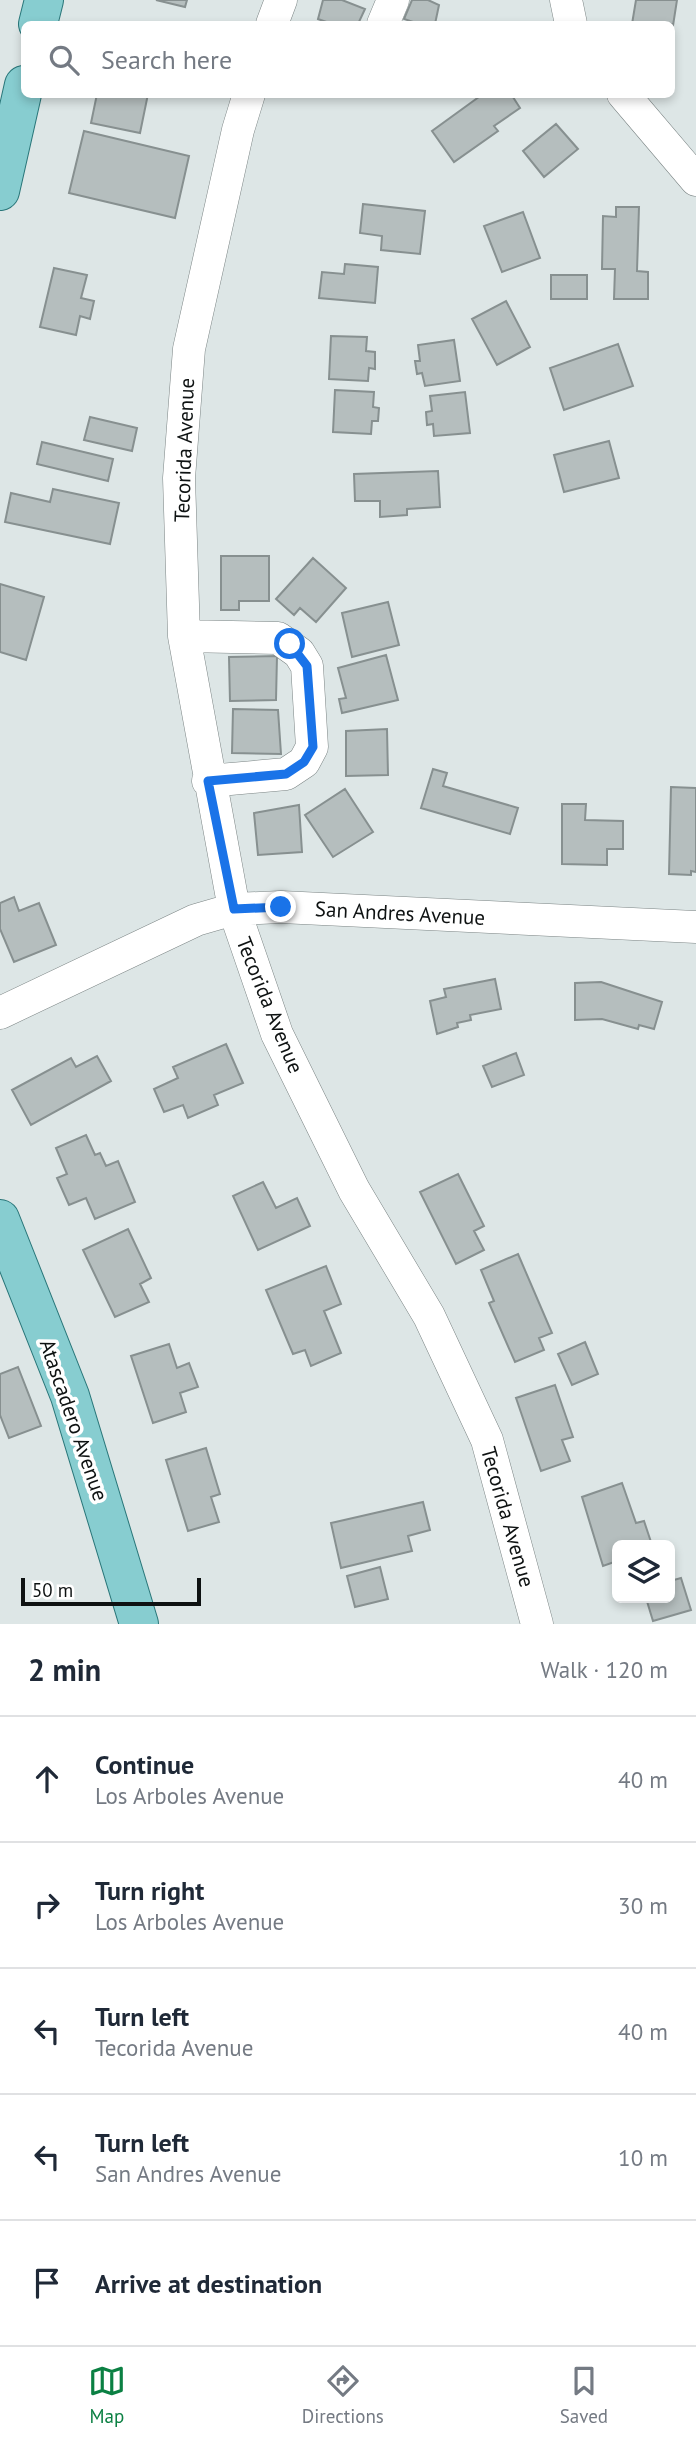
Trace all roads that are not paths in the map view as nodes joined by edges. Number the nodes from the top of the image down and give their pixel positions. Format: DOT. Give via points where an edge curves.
graph roads {
  1 [pos="44,0"];
  2 [pos="393,0"];
  3 [pos="566,0"];
  4 [pos="39,21"];
  5 [pos="384,21"];
  6 [pos="570,21"];
  7 [pos="21,98"];
  8 [pos="248,98"];
  9 [pos="626,98"];
  10 [pos="696,180"];
  11 [pos="0,191"];
  12 [pos="184,636"];
  13 [pos="208,781"];
  14 [pos="234,909"];
  15 [pos="696,927"];
  16 [pos="0,1013"];
  17 [pos="0,1219"];
  18 [pos="139,1624"];
  19 [pos="537,1624"];
  1 -- 4 [label="main road"];
  2 -- 5 [label="street"];
  3 -- 6 [label="street"];
  7 -- 11 [label="main road"];
  8 -- 12 [label="street, Tecorida Avenue" via="189,349 179,478"];
  9 -- 10 [label="street"];
  12 -- 13 [label="street, Tecorida Avenue"];
  12 -- 13 [label="street" via="278,638 299,653 307,666 313,747 304,762 286,774"];
  13 -- 14 [label="street, Tecorida Avenue"];
  14 -- 15 [label="street, San Andres Avenue" via="281,907"];
  14 -- 16 [label="street, San Andres Avenue" via="196,920"];
  14 -- 19 [label="street, Tecorida Avenue" via="278,1034 354,1190 429,1316 486,1440"];
  17 -- 18 [label="main road, Atascadero Avenue" via="70,1396"];
}
